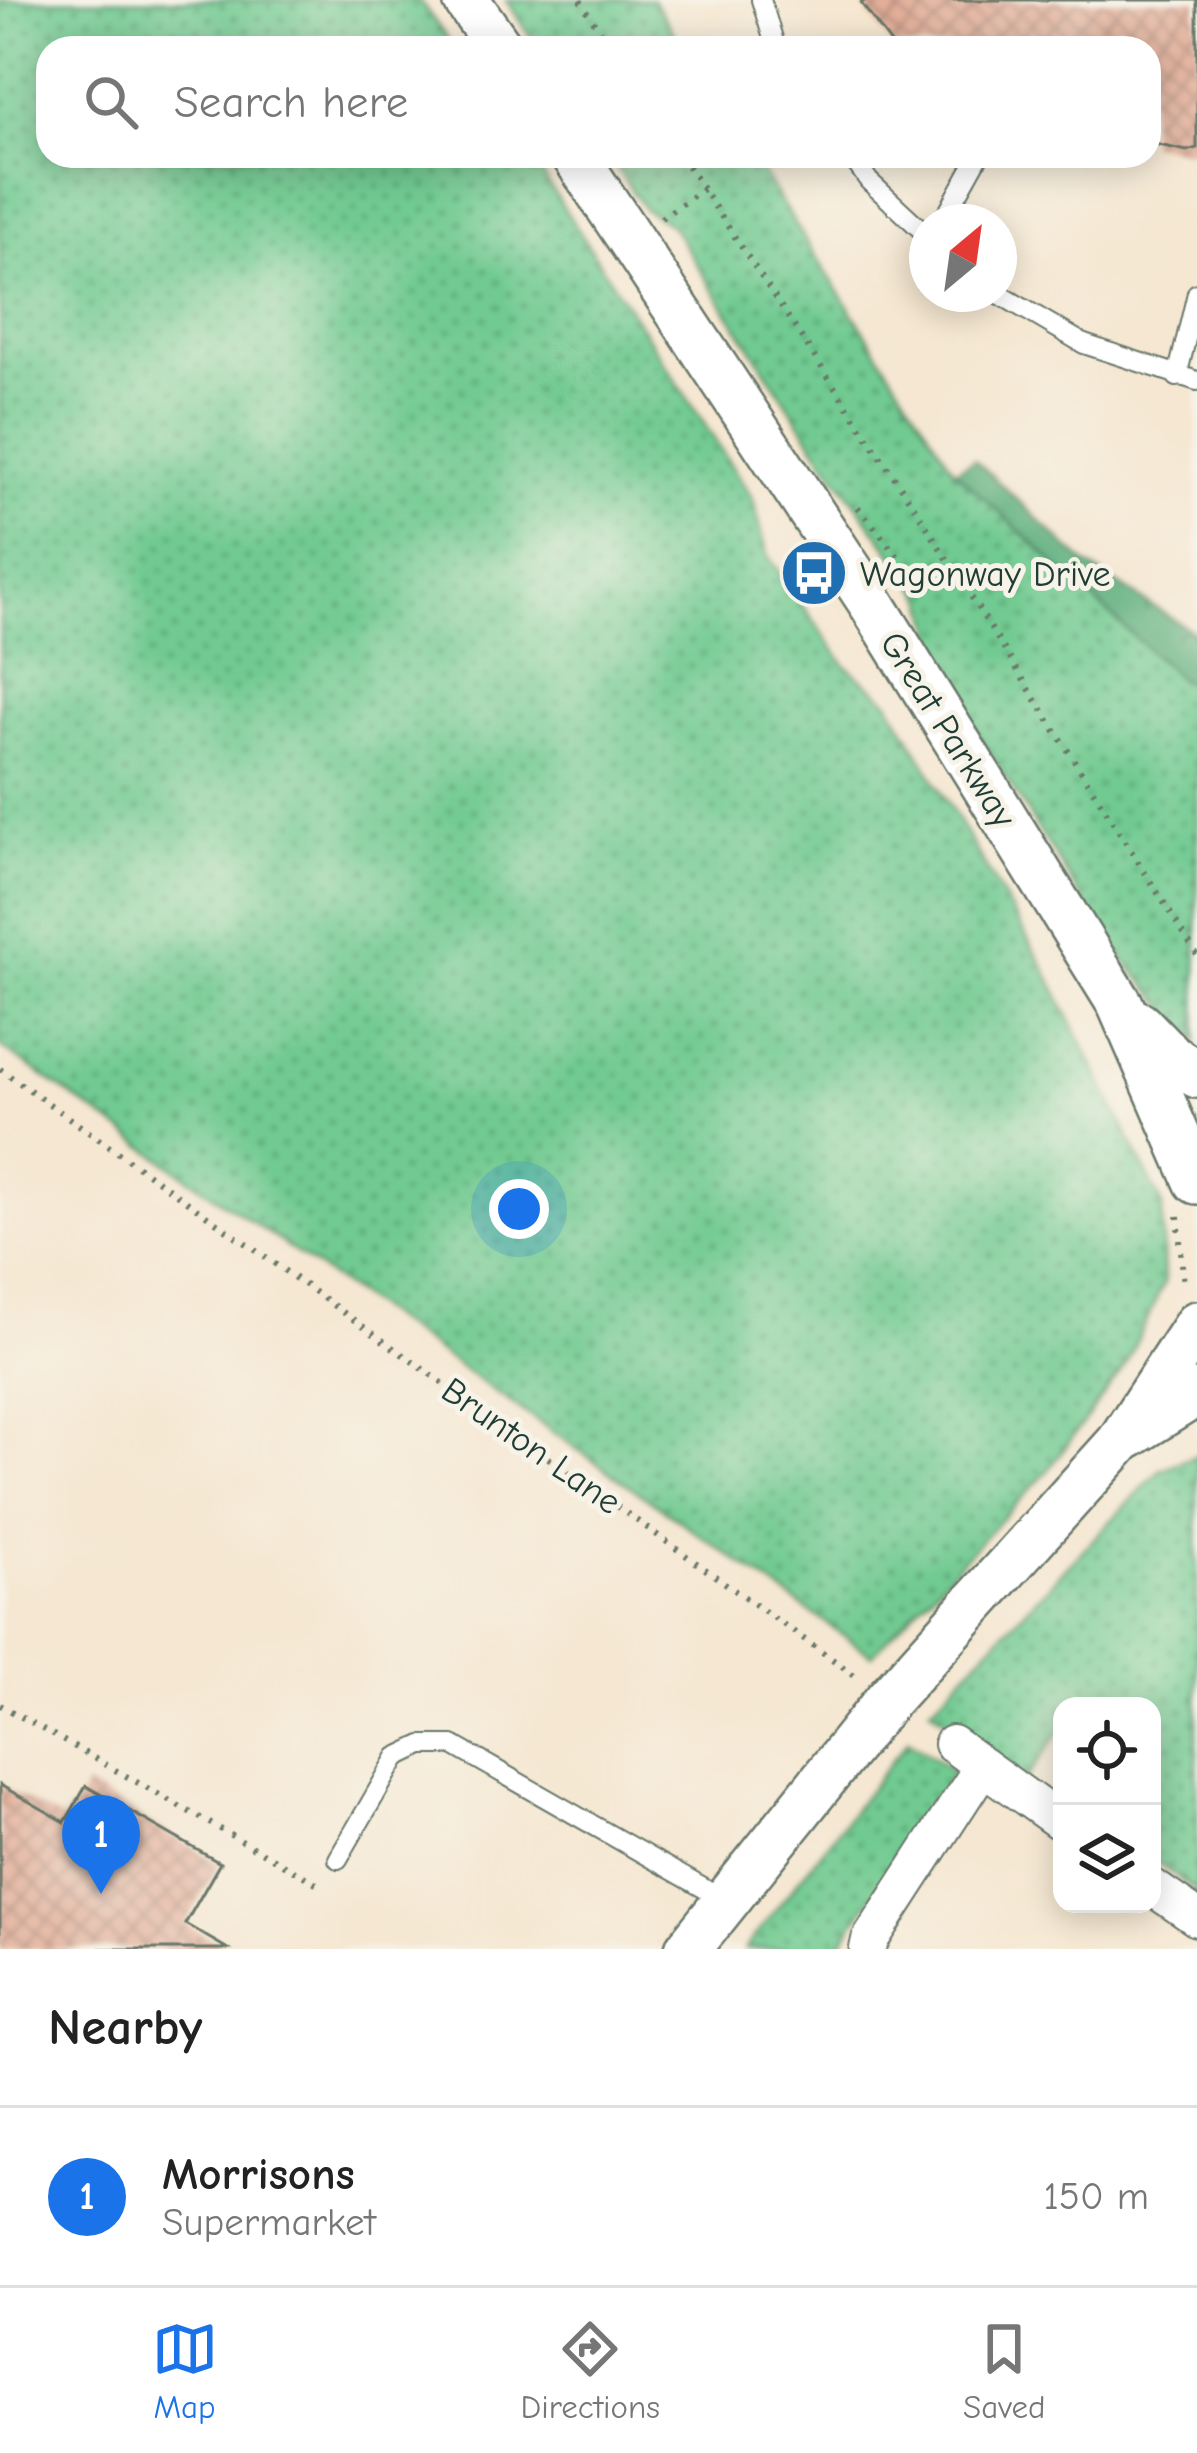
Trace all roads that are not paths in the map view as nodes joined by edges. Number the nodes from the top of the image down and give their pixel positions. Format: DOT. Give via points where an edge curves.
graph roads {
  1 [pos="466,0"];
  2 [pos="761,0"];
  3 [pos="492,36"];
  4 [pos="772,36"];
  5 [pos="582,168"];
  6 [pos="860,168"];
  7 [pos="972,168"];
  8 [pos="952,204"];
  9 [pos="909,218"];
  10 [pos="1197,292"];
  11 [pos="1017,305"];
  12 [pos="1187,379"];
  13 [pos="1120,1004"];
  14 [pos="1197,1075"];
  15 [pos="1187,1190"];
  16 [pos="1186,1314"];
  17 [pos="1197,1393"];
  18 [pos="1119,1443"];
  19 [pos="952,1744"];
  20 [pos="983,1766"];
  21 [pos="1053,1809"];
  22 [pos="338,1858"];
  23 [pos="1161,1892"];
  24 [pos="726,1901"];
  25 [pos="1197,1918"];
  26 [pos="688,1949"];
  27 [pos="868,1949"];
  1 -- 3 [label="street"];
  2 -- 4 [label="lane"];
  5 -- 13 [label="street, Great Parkway" via="872,604"];
  6 -- 9 [label="lane"];
  7 -- 8 [label="lane"];
  10 -- 12 [label="lane"];
  11 -- 12 [label="lane" via="1084,344"];
  13 -- 14 [label="street, Great Parkway"];
  13 -- 15 [label="street, Great Parkway"];
  16 -- 18 [label="street"];
  17 -- 18 [label="street"];
  18 -- 24 [label="street" via="888,1699"];
  19 -- 20 [label="street"];
  20 -- 21 [label="street"];
  20 -- 27 [label="street"];
  22 -- 24 [label="lane" via="397,1757 422,1745 453,1745"];
  23 -- 25 [label="street"];
  24 -- 26 [label="street"];
}
